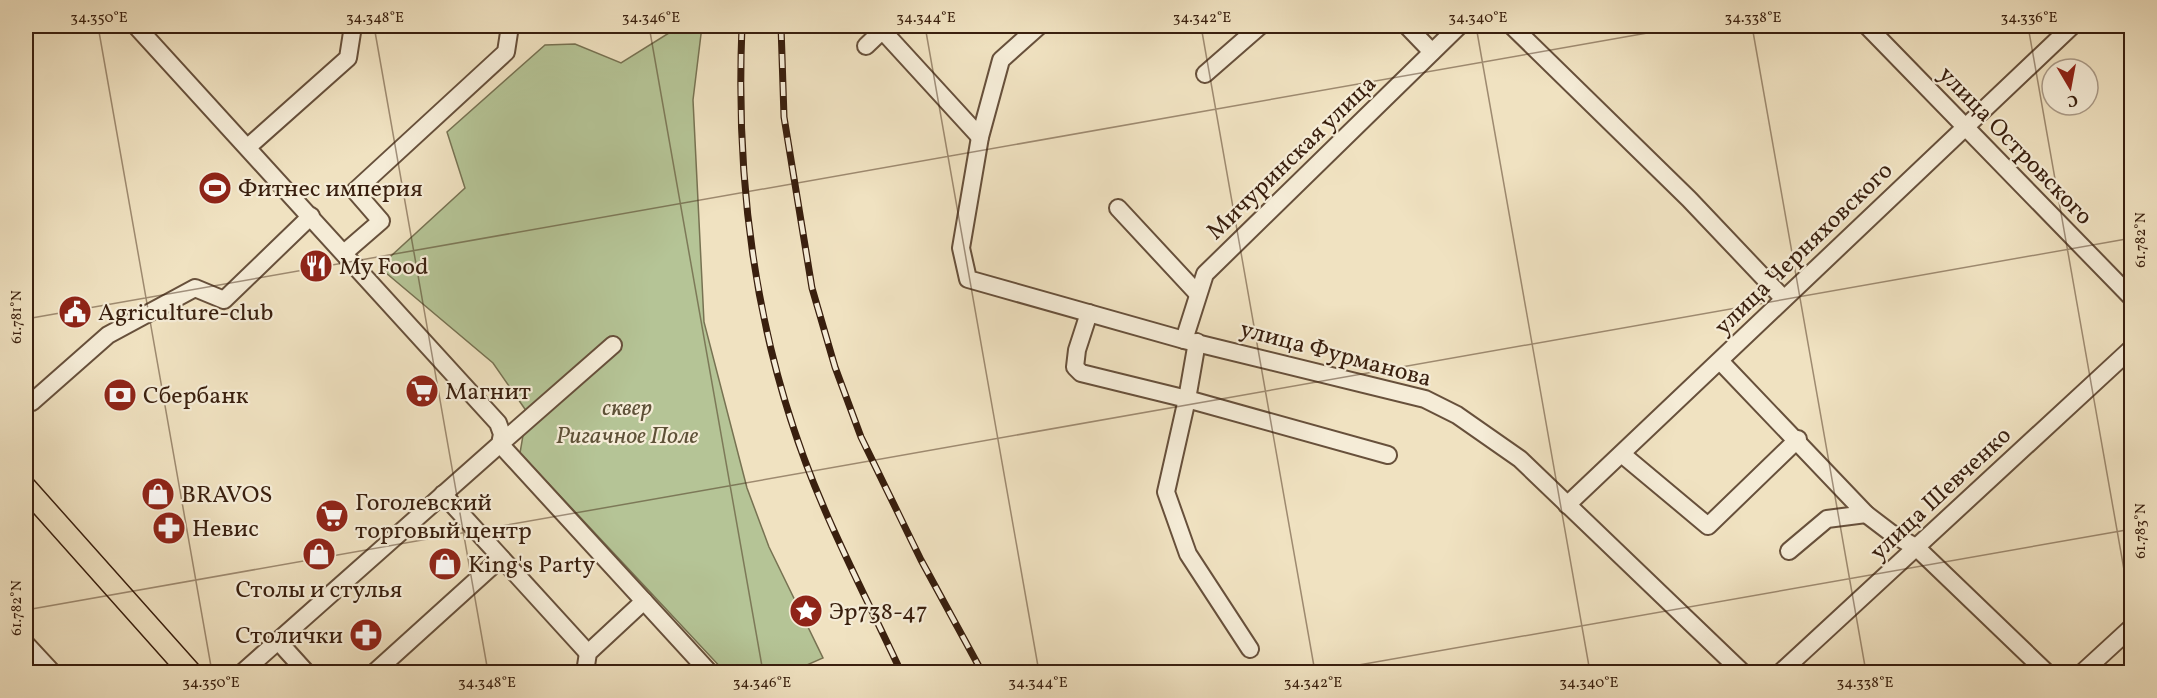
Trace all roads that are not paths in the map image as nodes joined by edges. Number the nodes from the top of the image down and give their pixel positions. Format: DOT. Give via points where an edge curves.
graph roads {
  1 [pos="136,26"];
  2 [pos="353,26"];
  3 [pos="510,26"];
  4 [pos="1040,26"];
  5 [pos="1260,26"];
  6 [pos="1407,26"];
  7 [pos="1459,26"];
  8 [pos="1512,26"];
  9 [pos="1867,26"];
  10 [pos="2072,26"];
  11 [pos="884,28"];
  12 [pos="866,46"];
  13 [pos="1432,52"];
  14 [pos="1205,74"];
  15 [pos="1965,127"];
  16 [pos="980,137"];
  17 [pos="248,147"];
  18 [pos="1118,208"];
  19 [pos="311,216"];
  20 [pos="344,253"];
  21 [pos="1197,293"];
  22 [pos="1783,298"];
  23 [pos="2132,298"];
  24 [pos="1089,313"];
  25 [pos="1191,341"];
  26 [pos="613,345"];
  27 [pos="2132,348"];
  28 [pos="1720,361"];
  29 [pos="1187,399"];
  30 [pos="32,402"];
  31 [pos="1798,439"];
  32 [pos="500,444"];
  33 [pos="1388,455"];
  34 [pos="1623,455"];
  35 [pos="26,488"];
  36 [pos="443,494"];
  37 [pos="1568,505"];
  38 [pos="1866,514"];
  39 [pos="1917,548"];
  40 [pos="1789,551"];
  41 [pos="501,558"];
  42 [pos="644,602"];
  43 [pos="2132,627"];
  44 [pos="278,641"];
  45 [pos="26,644"];
  46 [pos="1251,649"];
  47 [pos="588,653"];
  48 [pos="52,672"];
  49 [pos="190,672"];
  50 [pos="243,672"];
  51 [pos="306,672"];
  52 [pos="375,672"];
  53 [pos="585,672"];
  54 [pos="709,672"];
  55 [pos="1742,672"];
  56 [pos="1781,672"];
  57 [pos="2046,672"];
  58 [pos="2083,672"];
  1 -- 17 [label="street"];
  2 -- 17 [label="street" via="348,58"];
  3 -- 20 [label="street" via="506,52 356,191 381,221"];
  4 -- 16 [label="street" via="1001,60"];
  5 -- 14 [label="street"];
  6 -- 13 [label="street"];
  7 -- 13 [label="street, Мичуринская улица"];
  8 -- 22 [label="street" via="1689,199"];
  9 -- 15 [label="street, улица Островского"];
  10 -- 15 [label="street, улица Черняховского"];
  11 -- 12 [label="street"];
  11 -- 16 [label="street"];
  13 -- 21 [label="street, Мичуринская улица" via="1205,274"];
  15 -- 22 [label="street, улица Черняховского"];
  15 -- 23 [label="street, улица Островского"];
  16 -- 24 [label="street, улица Фурманова" via="961,248 968,279"];
  17 -- 19 [label="street"];
  18 -- 21 [label="street"];
  19 -- 20 [label="street"];
  19 -- 30 [label="street" via="224,300 195,288 108,334"];
  20 -- 32 [label="street" via="498,423"];
  21 -- 25 [label="street, Мичуринская улица"];
  22 -- 28 [label="street, улица Черняховского"];
  24 -- 25 [label="street, улица Фурманова"];
  24 -- 29 [label="street" via="1077,350 1075,367 1081,373"];
  25 -- 29 [label="street, Мичуринская улица"];
  25 -- 37 [label="street, улица Фурманова" via="1425,399 1457,415 1520,459"];
  26 -- 32 [label="street"];
  27 -- 39 [label="street, улица Шевченко"];
  28 -- 31 [label="street"];
  28 -- 34 [label="street, улица Черняховского"];
  29 -- 33 [label="street"];
  29 -- 46 [label="street, Мичуринская улица" via="1166,492 1188,555"];
  31 -- 34 [label="street" via="1708,526"];
  31 -- 38 [label="street"];
  32 -- 36 [label="street"];
  32 -- 42 [label="street"];
  34 -- 37 [label="street, улица Черняховского"];
  35 -- 49 [label="main road"];
  36 -- 41 [label="street"];
  36 -- 44 [label="street"];
  37 -- 55 [label="street, улица Фурманова"];
  38 -- 39 [label="street"];
  38 -- 40 [label="street" via="1827,519"];
  39 -- 56 [label="street, улица Шевченко"];
  39 -- 57 [label="street"];
  41 -- 47 [label="street"];
  41 -- 52 [label="street"];
  42 -- 47 [label="street"];
  42 -- 54 [label="street"];
  43 -- 58 [label="street"];
  44 -- 50 [label="street"];
  44 -- 51 [label="street"];
  45 -- 48 [label="street"];
  47 -- 53 [label="street"];
}
